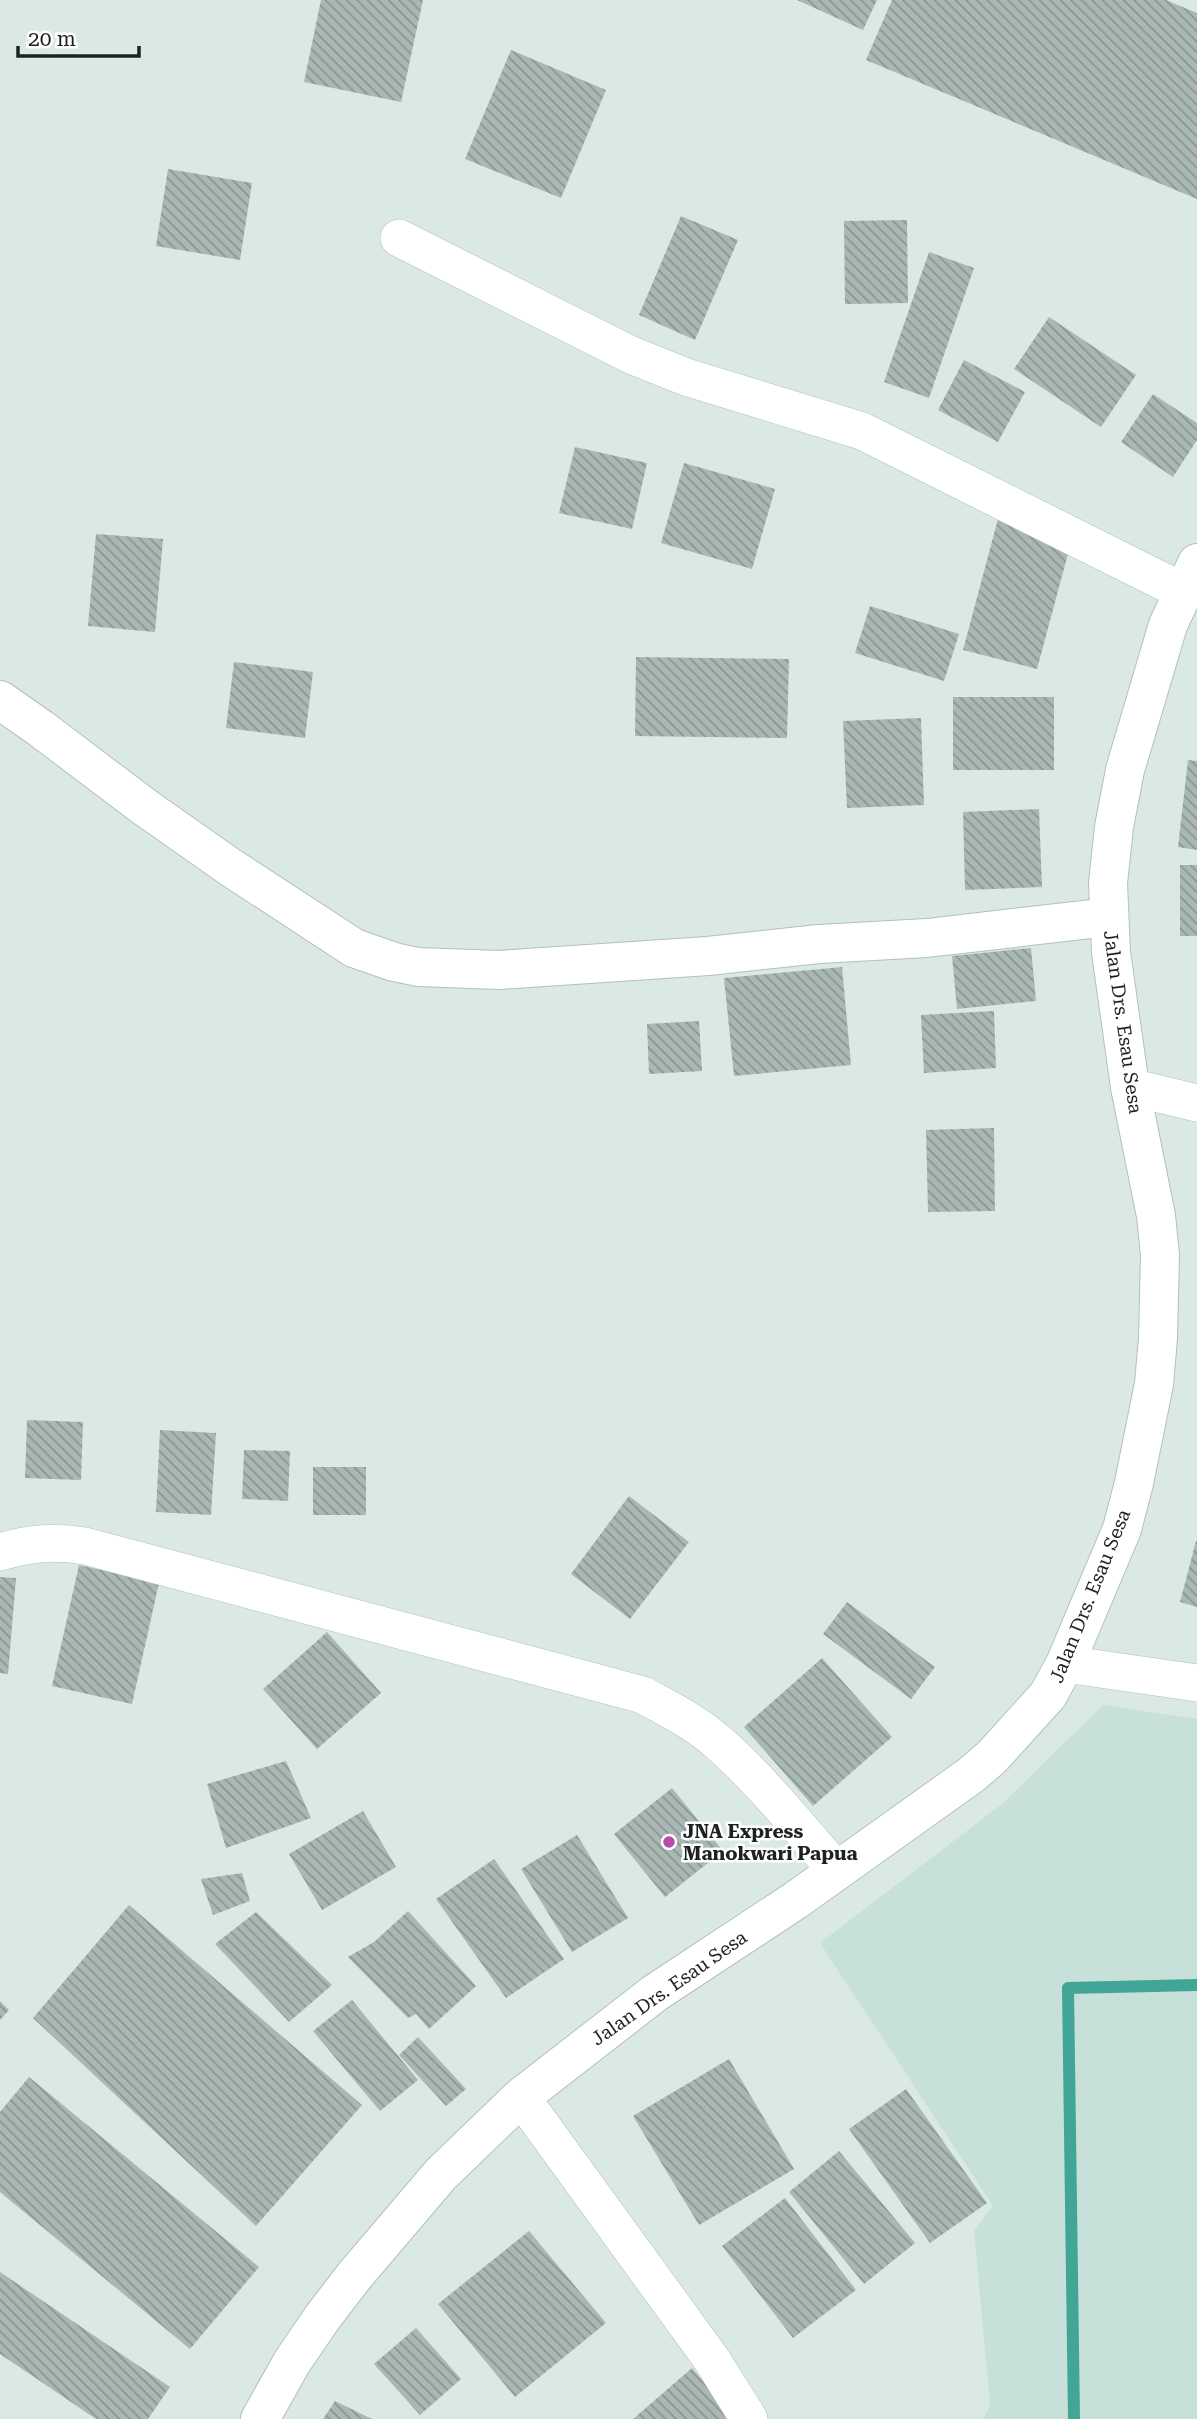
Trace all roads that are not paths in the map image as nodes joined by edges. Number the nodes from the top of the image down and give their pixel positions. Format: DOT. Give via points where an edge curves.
graph roads {
  1 [pos="399,238"];
  2 [pos="1190,577"];
  3 [pos="0,700"];
  4 [pos="1109,917"];
  5 [pos="1130,1087"];
  6 [pos="1197,1103"];
  7 [pos="0,1552"];
  8 [pos="1065,1664"];
  9 [pos="1197,1684"];
  10 [pos="837,1871"];
  11 [pos="521,2097"];
  12 [pos="260,2419"];
  13 [pos="749,2419"];
  1 -- 2 [label="street" via="631,355 686,377 862,431"];
  2 -- 4 [label="main road, Jalan Drs. Esau Sesa" via="1168,625 1125,770 1110,860"];
  3 -- 4 [label="main road" via="157,816 354,948 418,967 499,970 708,956"];
  4 -- 5 [label="main road, Jalan Drs. Esau Sesa"];
  5 -- 6 [label="street"];
  5 -- 8 [label="main road, Jalan Drs. Esau Sesa" via="1160,1255 1154,1384 1122,1529"];
  7 -- 10 [label="street" via="33,1543 85,1546 643,1695 719,1743"];
  8 -- 9 [label="street"];
  8 -- 10 [label="main road, Jalan Drs. Esau Sesa" via="1048,1695 992,1758"];
  10 -- 11 [label="main road, Jalan Drs. Esau Sesa" via="655,1993"];
  11 -- 12 [label="main road, Jalan Drs. Esau Sesa" via="440,2174 355,2276 292,2362"];
  11 -- 13 [label="street" via="712,2360"];
}
